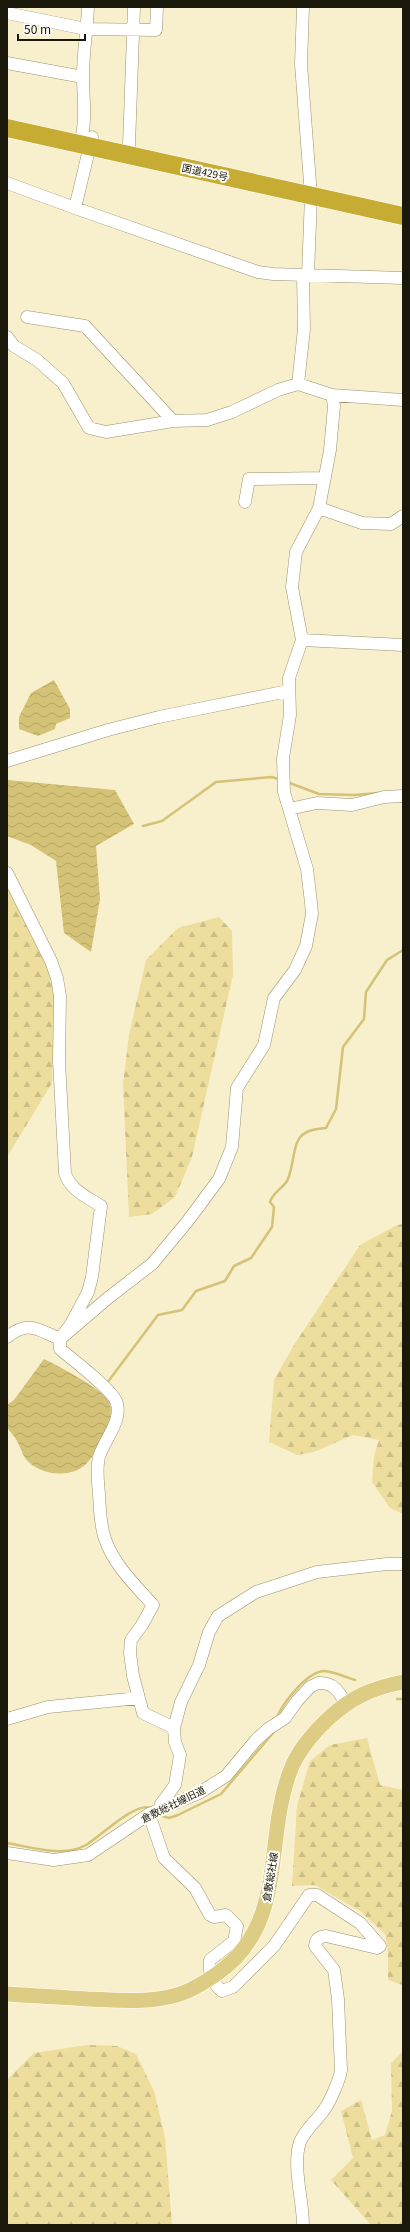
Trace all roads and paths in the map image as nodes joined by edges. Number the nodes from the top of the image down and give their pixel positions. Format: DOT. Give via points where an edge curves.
graph roads {
  1 [pos="88,7"];
  2 [pos="134,7"];
  3 [pos="157,7"];
  4 [pos="303,7"];
  5 [pos="7,13"];
  6 [pos="86,29"];
  7 [pos="133,30"];
  8 [pos="7,63"];
  9 [pos="83,77"];
  10 [pos="7,118"];
  11 [pos="7,128"];
  12 [pos="86,140"];
  13 [pos="127,150"];
  14 [pos="7,182"];
  15 [pos="311,190"];
  16 [pos="403,205"];
  17 [pos="75,208"];
  18 [pos="403,216"];
  19 [pos="306,275"];
  20 [pos="403,278"];
  21 [pos="27,317"];
  22 [pos="7,337"];
  23 [pos="298,384"];
  24 [pos="332,395"];
  25 [pos="403,400"];
  26 [pos="173,421"];
  27 [pos="325,478"];
  28 [pos="245,502"];
  29 [pos="319,508"];
  30 [pos="403,516"];
  31 [pos="302,640"];
  32 [pos="403,645"];
  33 [pos="288,690"];
  34 [pos="7,761"];
  35 [pos="403,796"];
  36 [pos="288,809"];
  37 [pos="7,873"];
  38 [pos="7,1337"];
  39 [pos="60,1339"];
  40 [pos="403,1564"];
  41 [pos="403,1682"];
  42 [pos="139,1698"];
  43 [pos="345,1703"];
  44 [pos="7,1719"];
  45 [pos="174,1728"];
  46 [pos="155,1811"];
  47 [pos="7,1853"];
  48 [pos="212,1977"];
  49 [pos="7,1994"];
  50 [pos="303,2225"];
  1 -- 6 [label="street"];
  2 -- 7 [label="street"];
  3 -- 7 [label="street" via="156,30"];
  4 -- 15 [label="street" via="301,64"];
  5 -- 6 [label="street"];
  6 -- 7 [label="street"];
  6 -- 9 [label="street"];
  7 -- 13 [label="street"];
  8 -- 9 [label="street"];
  9 -- 12 [label="street"];
  10 -- 12 [label="highway, 国道429号"];
  11 -- 12 [label="highway, 国道429号"];
  12 -- 13 [label="highway, 国道429号"];
  12 -- 17 [label="street"];
  13 -- 15 [label="highway, 国道429号"];
  14 -- 17 [label="street"];
  15 -- 16 [label="highway, 国道429号"];
  15 -- 18 [label="highway, 国道429号"];
  15 -- 19 [label="street"];
  17 -- 19 [label="street" via="258,272"];
  19 -- 20 [label="street"];
  19 -- 23 [label="street"];
  21 -- 26 [label="street" via="85,326"];
  22 -- 26 [label="street" via="14,346 37,360 62,382 89,428 106,432"];
  23 -- 24 [label="street"];
  23 -- 26 [label="street" via="213,418"];
  24 -- 25 [label="street"];
  24 -- 27 [label="street" via="334,406"];
  27 -- 28 [label="street" via="249,479"];
  27 -- 29 [label="street"];
  29 -- 30 [label="street" via="362,523 391,524"];
  29 -- 31 [label="street" via="296,552 292,587"];
  31 -- 32 [label="street"];
  31 -- 33 [label="street" via="289,678"];
  33 -- 34 [label="street" via="145,721"];
  33 -- 36 [label="street" via="290,715 283,758 283,780"];
  35 -- 36 [label="street" via="352,805 322,803"];
  36 -- 39 [label="street" via="307,869 312,914 306,946 295,970 274,998 264,1045 237,1088 234,1135 228,1159 210,1191 152,1264"];
  37 -- 39 [label="street" via="57,978 60,996 59,1061 67,1181 73,1188 101,1206 88,1292"];
  38 -- 39 [label="street" via="18,1328 27,1326"];
  39 -- 42 [label="street" via="60,1349 109,1392 116,1400 118,1409 118,1416 99,1457 97,1469 105,1540 131,1581 154,1605 131,1640 133,1676"];
  40 -- 45 [label="street" via="317,1572 256,1592 218,1616 181,1702"];
  41 -- 43 [label="main road, 倉敷総社線" via="378,1686"];
  42 -- 44 [label="street" via="48,1706"];
  42 -- 45 [label="street" via="143,1713"];
  43 -- 46 [label="street, 倉敷総社線旧道" via="340,1692 326,1682 310,1687 285,1718 268,1729 226,1776 199,1793"];
  43 -- 48 [label="main road, 倉敷総社線" via="304,1744 291,1768 278,1819 269,1894 264,1914 242,1952 226,1968"];
  45 -- 46 [label="street" via="180,1756 175,1785"];
  46 -- 47 [label="street, 倉敷総社線旧道" via="88,1855 54,1860"];
  46 -- 48 [label="street" via="164,1858 195,1888 210,1915 226,1915 236,1926 234,1941 210,1960"];
  48 -- 49 [label="main road, 倉敷総社線" via="192,1990 153,2000"];
  48 -- 50 [label="street" via="222,1991 233,1987 274,1946 309,1895 317,1895 360,1923 380,1946 377,1948 326,1936 316,1940 315,1946 334,1970 341,2070 326,2107 304,2134 300,2144 299,2187"];
}
